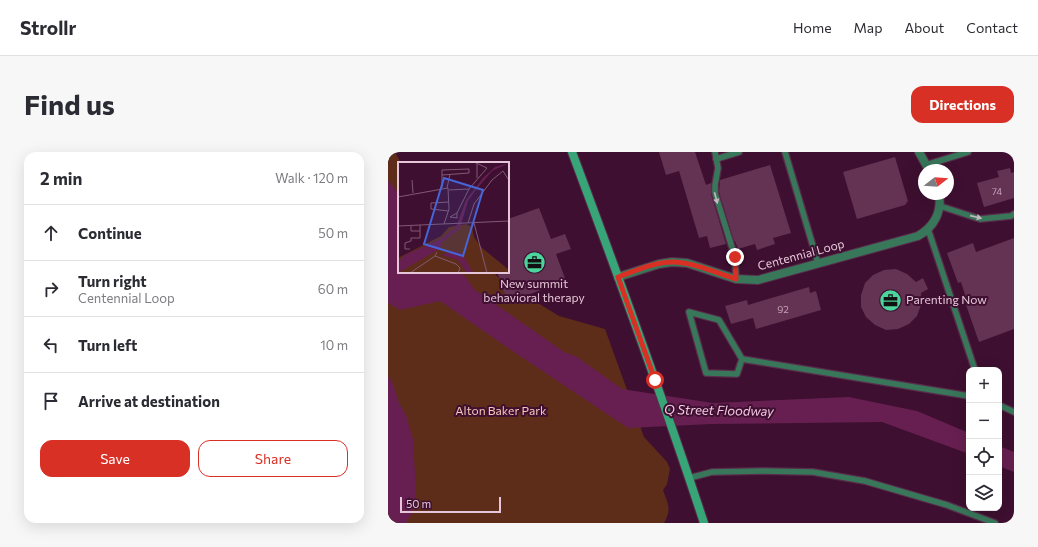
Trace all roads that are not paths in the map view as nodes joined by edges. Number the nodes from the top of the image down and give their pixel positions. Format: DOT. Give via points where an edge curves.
graph roads {
  1 [pos="572,152"];
  2 [pos="715,152"];
  3 [pos="739,152"];
  4 [pos="785,152"];
  5 [pos="919,152"];
  6 [pos="968,152"];
  7 [pos="716,159"];
  8 [pos="925,164"];
  9 [pos="935,164"];
  10 [pos="940,200"];
  11 [pos="940,206"];
  12 [pos="1014,214"];
  13 [pos="928,229"];
  14 [pos="818,263"];
  15 [pos="618,277"];
  16 [pos="736,279"];
  17 [pos="742,359"];
  18 [pos="974,367"];
  19 [pos="966,396"];
  20 [pos="1002,406"];
  21 [pos="1014,412"];
  22 [pos="689,478"];
  23 [pos="704,523"];
  24 [pos="995,523"];
  1 -- 15 [label="main road"];
  2 -- 7 [label="lane"];
  3 -- 7 [label="lane"];
  4 -- 14 [label="lane"];
  5 -- 8 [label="street"];
  6 -- 9 [label="lane"];
  7 -- 16 [label="lane, one-way" via="718,168 714,193 735,257"];
  10 -- 11 [label="street"];
  11 -- 12 [label="lane, one-way" via="980,219"];
  11 -- 13 [label="street" via="935,220"];
  13 -- 14 [label="street, Centennial Loop" via="918,236"];
  13 -- 18 [label="lane"];
  14 -- 16 [label="street, Centennial Loop" via="758,280"];
  15 -- 16 [label="street, Centennial Loop" via="672,262 687,263"];
  15 -- 22 [label="main road"];
  17 -- 17 [label="lane" via="719,320 689,312 706,373 737,374"];
  17 -- 19 [label="lane"];
  20 -- 21 [label="lane"];
  22 -- 23 [label="main road"];
  22 -- 24 [label="lane" via="712,472 813,472 865,481 947,505"];
}
